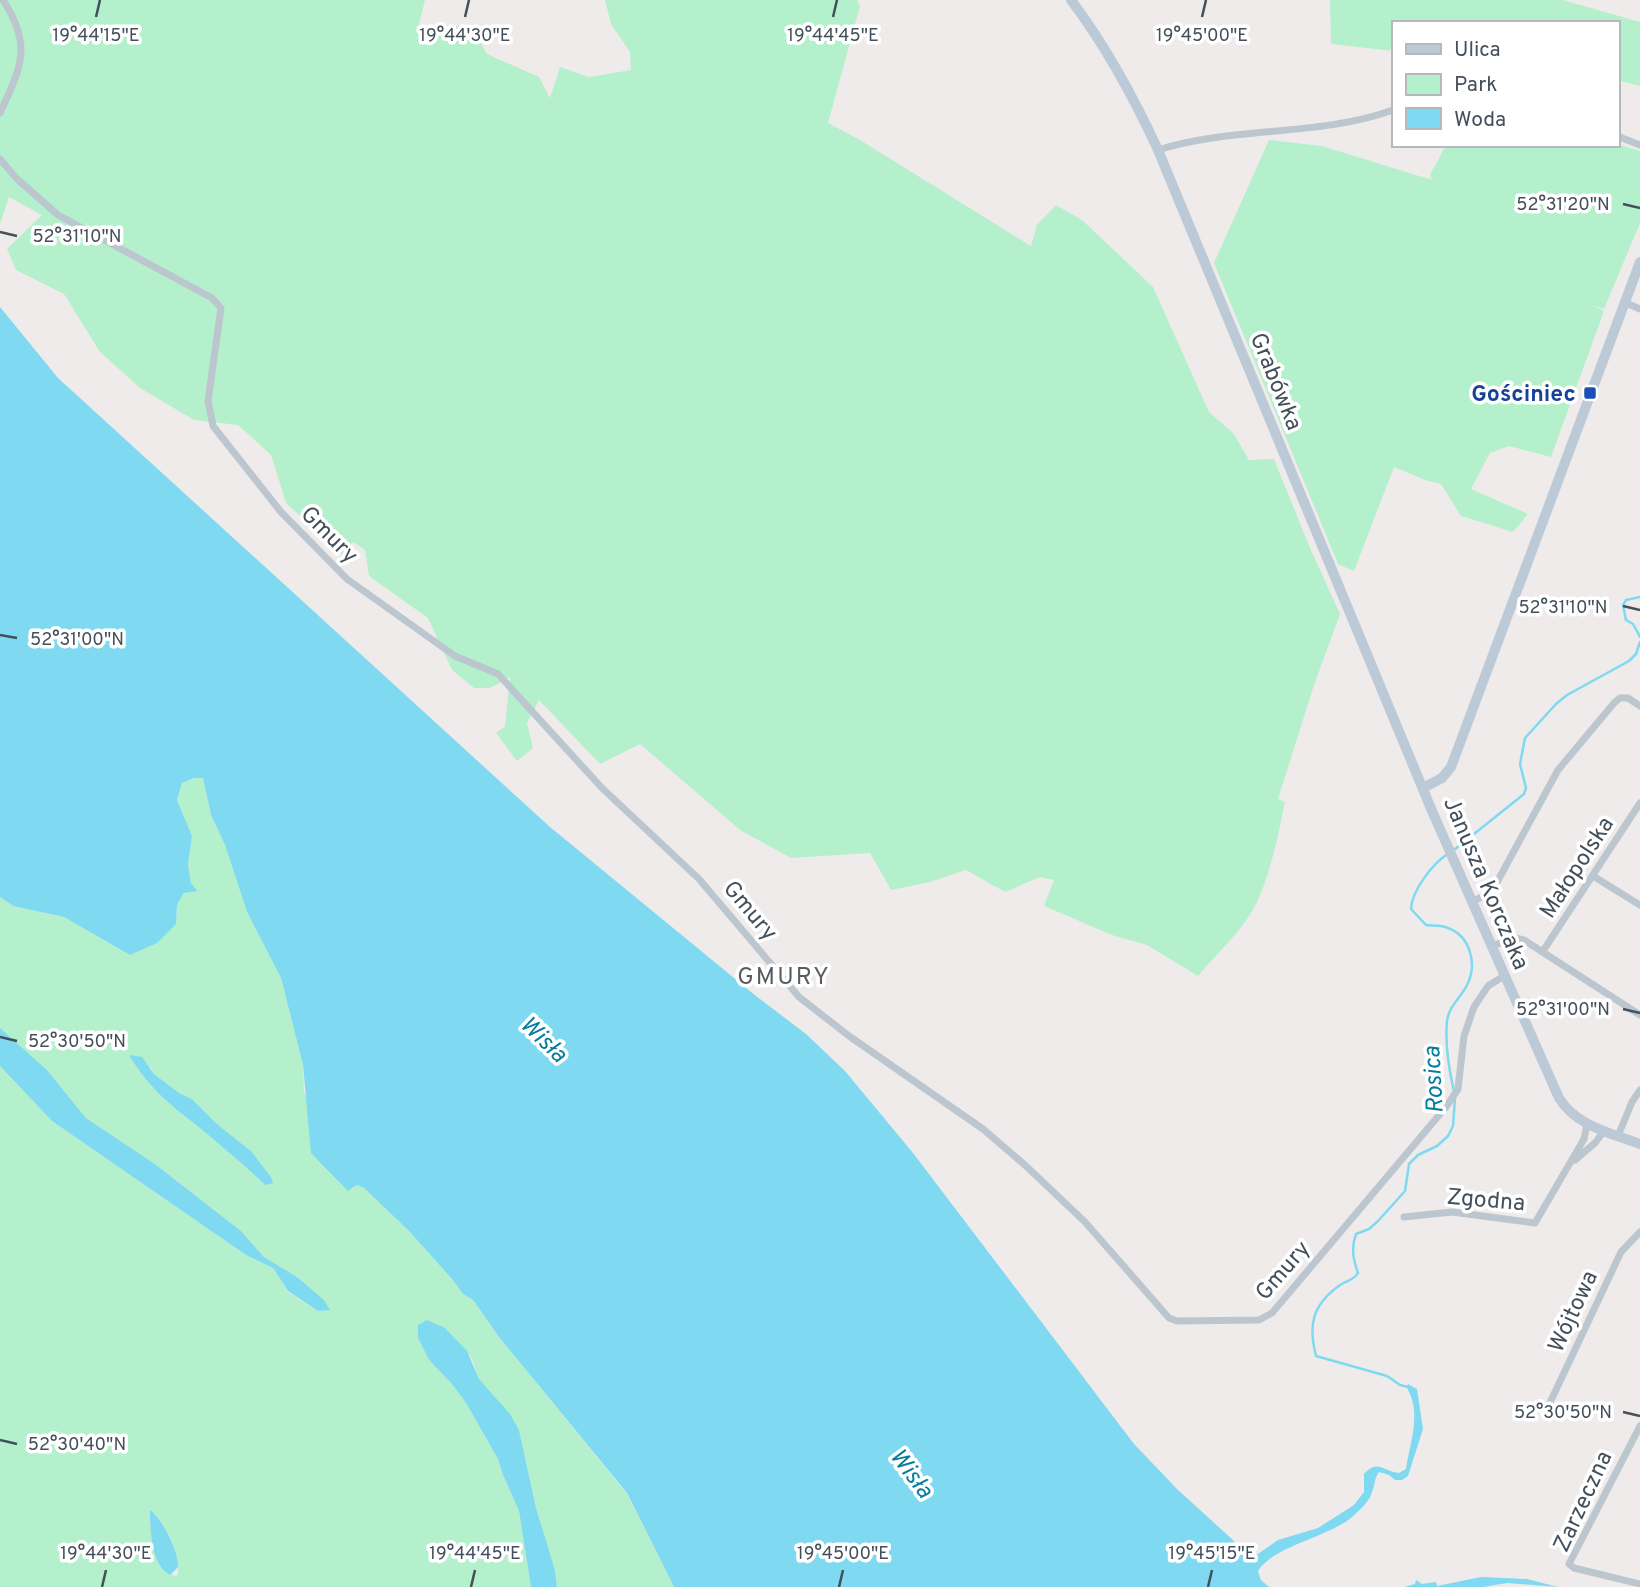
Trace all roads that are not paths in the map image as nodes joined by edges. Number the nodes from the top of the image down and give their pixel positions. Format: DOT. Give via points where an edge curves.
graph roads {
  1 [pos="3,0"];
  2 [pos="1071,0"];
  3 [pos="1392,110"];
  4 [pos="0,113"];
  5 [pos="1619,137"];
  6 [pos="1640,145"];
  7 [pos="1158,150"];
  8 [pos="0,159"];
  9 [pos="1640,262"];
  10 [pos="1625,302"];
  11 [pos="1640,309"];
  12 [pos="1640,706"];
  13 [pos="1423,788"];
  14 [pos="1640,803"];
  15 [pos="1593,876"];
  16 [pos="1472,901"];
  17 [pos="1640,905"];
  18 [pos="1492,946"];
  19 [pos="1543,951"];
  20 [pos="1504,976"];
  21 [pos="1640,1015"];
  22 [pos="1640,1090"];
  23 [pos="1587,1124"];
  24 [pos="1605,1131"];
  25 [pos="1618,1136"];
  26 [pos="1640,1144"];
  27 [pos="1569,1164"];
  28 [pos="1404,1217"];
  29 [pos="1640,1232"];
  30 [pos="1546,1411"];
  31 [pos="1640,1426"];
  32 [pos="1640,1584"];
  1 -- 4 [label="street" via="13,15 22,59"];
  2 -- 7 [label="street, Grabówka"];
  3 -- 7 [label="street" via="1350,122 1199,140"];
  5 -- 6 [label="street"];
  7 -- 13 [label="street, Grabówka"];
  8 -- 20 [label="street, Gmury" via="58,215 212,298 221,308 208,401 213,426 281,512 347,579 455,656 498,674 602,788 699,879 799,998 983,1129 1027,1166 1085,1222 1168,1318 1259,1320 1272,1313 1450,1102 1458,1089 1464,1036 1474,1007 1488,986"];
  9 -- 10 [label="street"];
  10 -- 11 [label="street"];
  10 -- 13 [label="street" via="1451,767 1442,779"];
  12 -- 16 [label="street" via="1628,698 1614,702 1558,770 1496,884"];
  13 -- 16 [label="street, Janusza Korczaka"];
  14 -- 15 [label="street, Małopolska"];
  15 -- 17 [label="street"];
  15 -- 19 [label="street, Małopolska"];
  16 -- 18 [label="street, Janusza Korczaka"];
  18 -- 19 [label="street" via="1514,938"];
  18 -- 20 [label="street, Janusza Korczaka"];
  19 -- 21 [label="street"];
  20 -- 23 [label="street, Janusza Korczaka" via="1559,1098"];
  22 -- 25 [label="street"];
  23 -- 24 [label="street, Janusza Korczaka"];
  23 -- 27 [label="street, Zgodna"];
  24 -- 25 [label="street, Janusza Korczaka"];
  24 -- 27 [label="street"];
  25 -- 26 [label="street, Janusza Korczaka"];
  27 -- 28 [label="street, Zgodna" via="1535,1223 1452,1212"];
  29 -- 30 [label="street, Wójtowa" via="1621,1252"];
  31 -- 32 [label="street, Zarzeczna" via="1569,1564"];
}
